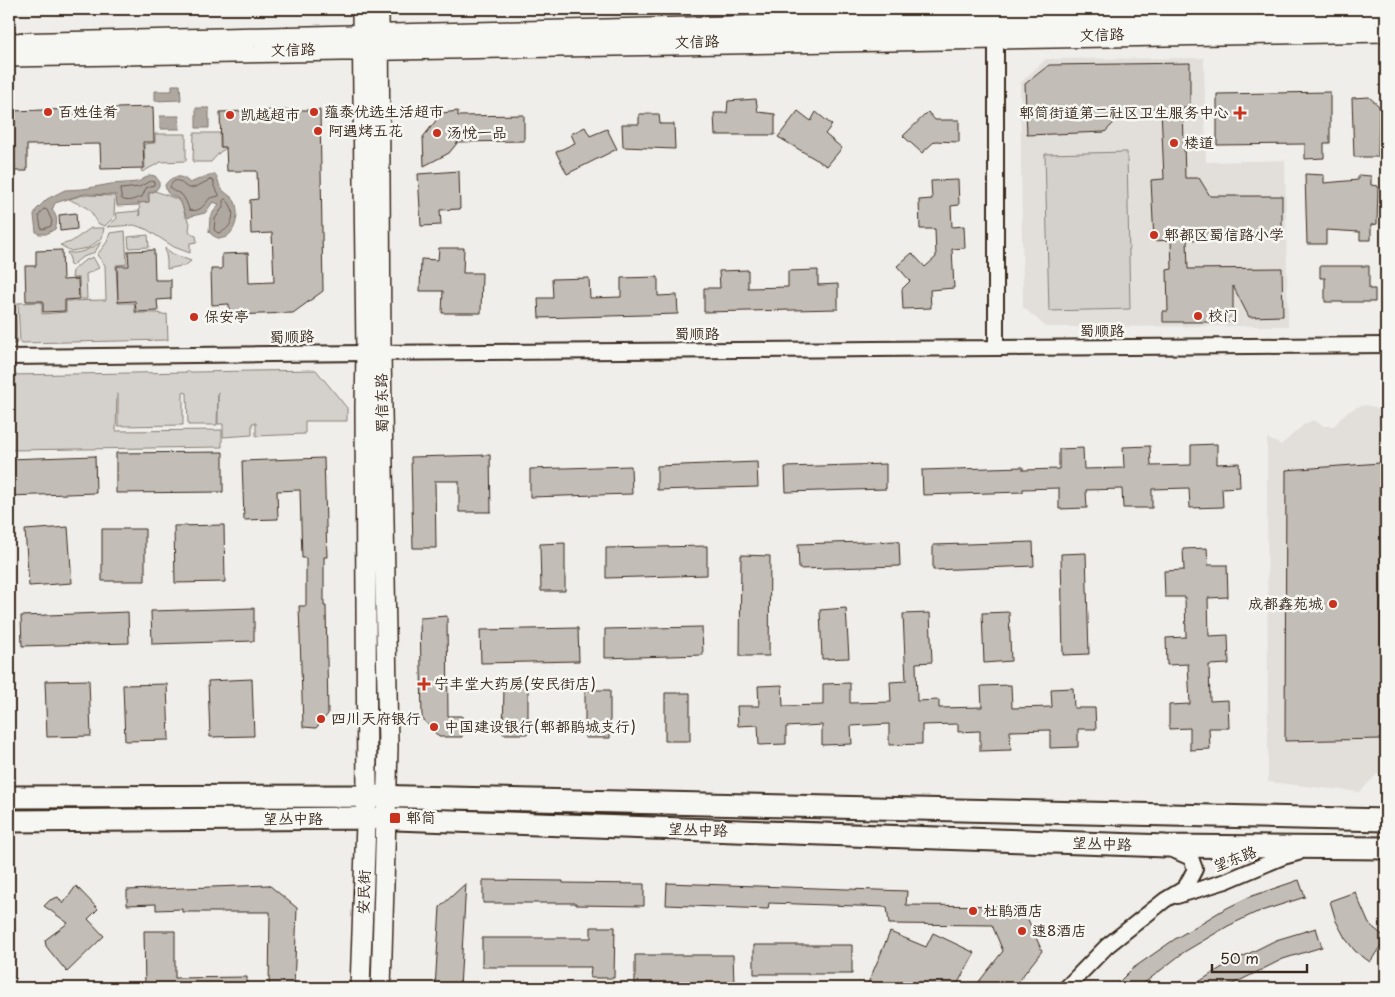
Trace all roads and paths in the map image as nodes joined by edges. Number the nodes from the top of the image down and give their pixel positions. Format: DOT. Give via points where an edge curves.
graph roads {
  1 [pos="362,9"];
  2 [pos="379,9"];
  3 [pos="1386,13"];
  4 [pos="1386,32"];
  5 [pos="996,37"];
  6 [pos="370,42"];
  7 [pos="9,43"];
  8 [pos="9,57"];
  9 [pos="1386,345"];
  10 [pos="996,348"];
  11 [pos="374,353"];
  12 [pos="9,357"];
  13 [pos="377,796"];
  14 [pos="9,797"];
  15 [pos="376,818"];
  16 [pos="1386,820"];
  17 [pos="9,821"];
  18 [pos="1166,846"];
  19 [pos="1316,848"];
  20 [pos="1386,848"];
  21 [pos="1165,900"];
  22 [pos="360,988"];
  23 [pos="380,988"];
  24 [pos="1066,988"];
  1 -- 6 [label="main road, 蜀信东路"];
  2 -- 6 [label="main road, 蜀信东路"];
  3 -- 6 [label="main road" via="945,21"];
  4 -- 5 [label="main road, 文信路"];
  5 -- 6 [label="main road, 文信路"];
  5 -- 10 [label="street"];
  6 -- 7 [label="main road"];
  6 -- 8 [label="main road, 文信路"];
  6 -- 11 [label="main road, 蜀信东路"];
  9 -- 10 [label="street, 蜀顺路"];
  10 -- 11 [label="street, 蜀顺路"];
  11 -- 12 [label="street, 蜀顺路"];
  11 -- 13 [label="main road, 蜀信东路" via="388,747"];
  13 -- 14 [label="main road, 望丛中路"];
  13 -- 15 [label="main road, 安民街"];
  13 -- 16 [label="main road, 望丛中路"];
  15 -- 17 [label="main road, 望丛中路"];
  15 -- 18 [label="main road, 望丛中路"];
  15 -- 22 [label="main road, 安民街"];
  15 -- 23 [label="main road, 安民街"];
  18 -- 19 [label="main road, 望丛中路"];
  18 -- 21 [label="street, 望东路" via="1191,858 1195,869 1186,888"];
  19 -- 20 [label="main road, 望丛中路"];
  19 -- 21 [label="street, 望东路"];
  21 -- 24 [label="street, 望东路" via="1107,946"];
}
